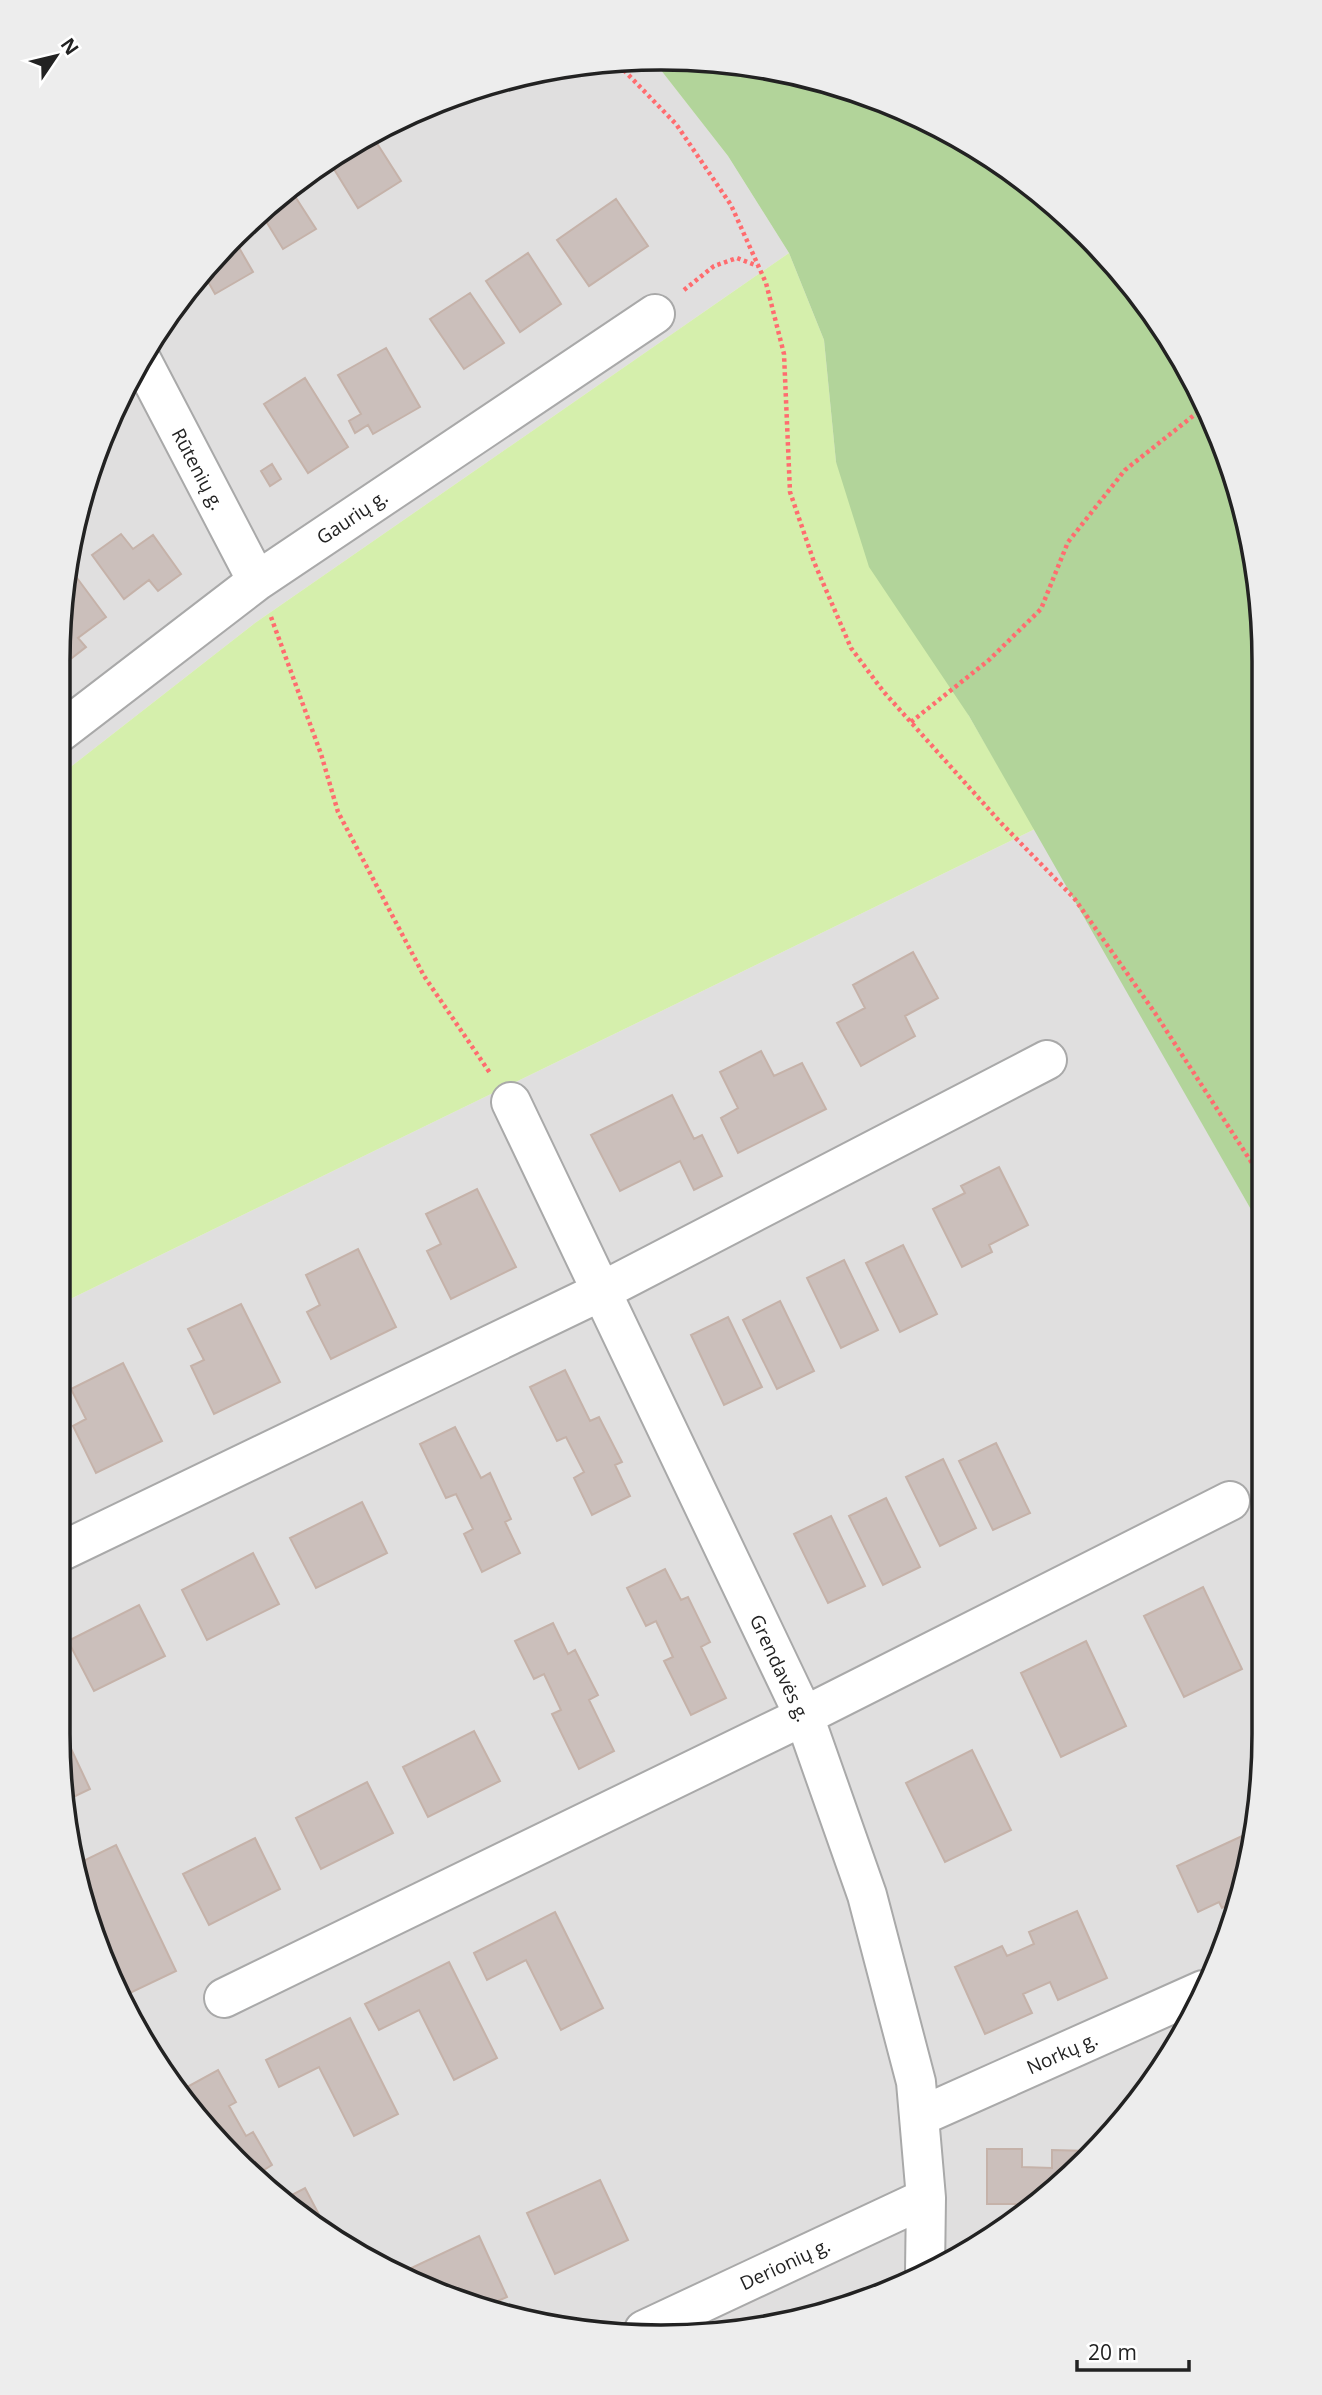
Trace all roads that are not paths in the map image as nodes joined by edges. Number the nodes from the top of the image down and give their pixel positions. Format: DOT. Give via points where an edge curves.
graph roads {
  1 [pos="655,314"];
  2 [pos="147,370"];
  3 [pos="257,581"];
  4 [pos="70,725"];
  5 [pos="1046,1060"];
  6 [pos="510,1102"];
  7 [pos="602,1292"];
  8 [pos="1230,1501"];
  9 [pos="70,1547"];
  10 [pos="804,1716"];
  11 [pos="1191,1995"];
  12 [pos="224,1998"];
  13 [pos="920,2116"];
  14 [pos="926,2198"];
  15 [pos="925,2262"];
  16 [pos="655,2325"];
  1 -- 3 [label="street, Gaurių g."];
  2 -- 3 [label="street, Rūtenių g."];
  3 -- 4 [label="street, Gaurių g."];
  5 -- 7 [label="street"];
  6 -- 7 [label="street, Grendavės g."];
  7 -- 9 [label="street"];
  7 -- 10 [label="street, Grendavės g."];
  8 -- 10 [label="street"];
  10 -- 12 [label="street"];
  10 -- 13 [label="street, Grendavės g." via="867,1895 894,1988"];
  11 -- 13 [label="street, Norkų g."];
  13 -- 14 [label="street, Grendavės g."];
  14 -- 15 [label="street, Grendavės g."];
  14 -- 16 [label="street, Derionių g."];
}
